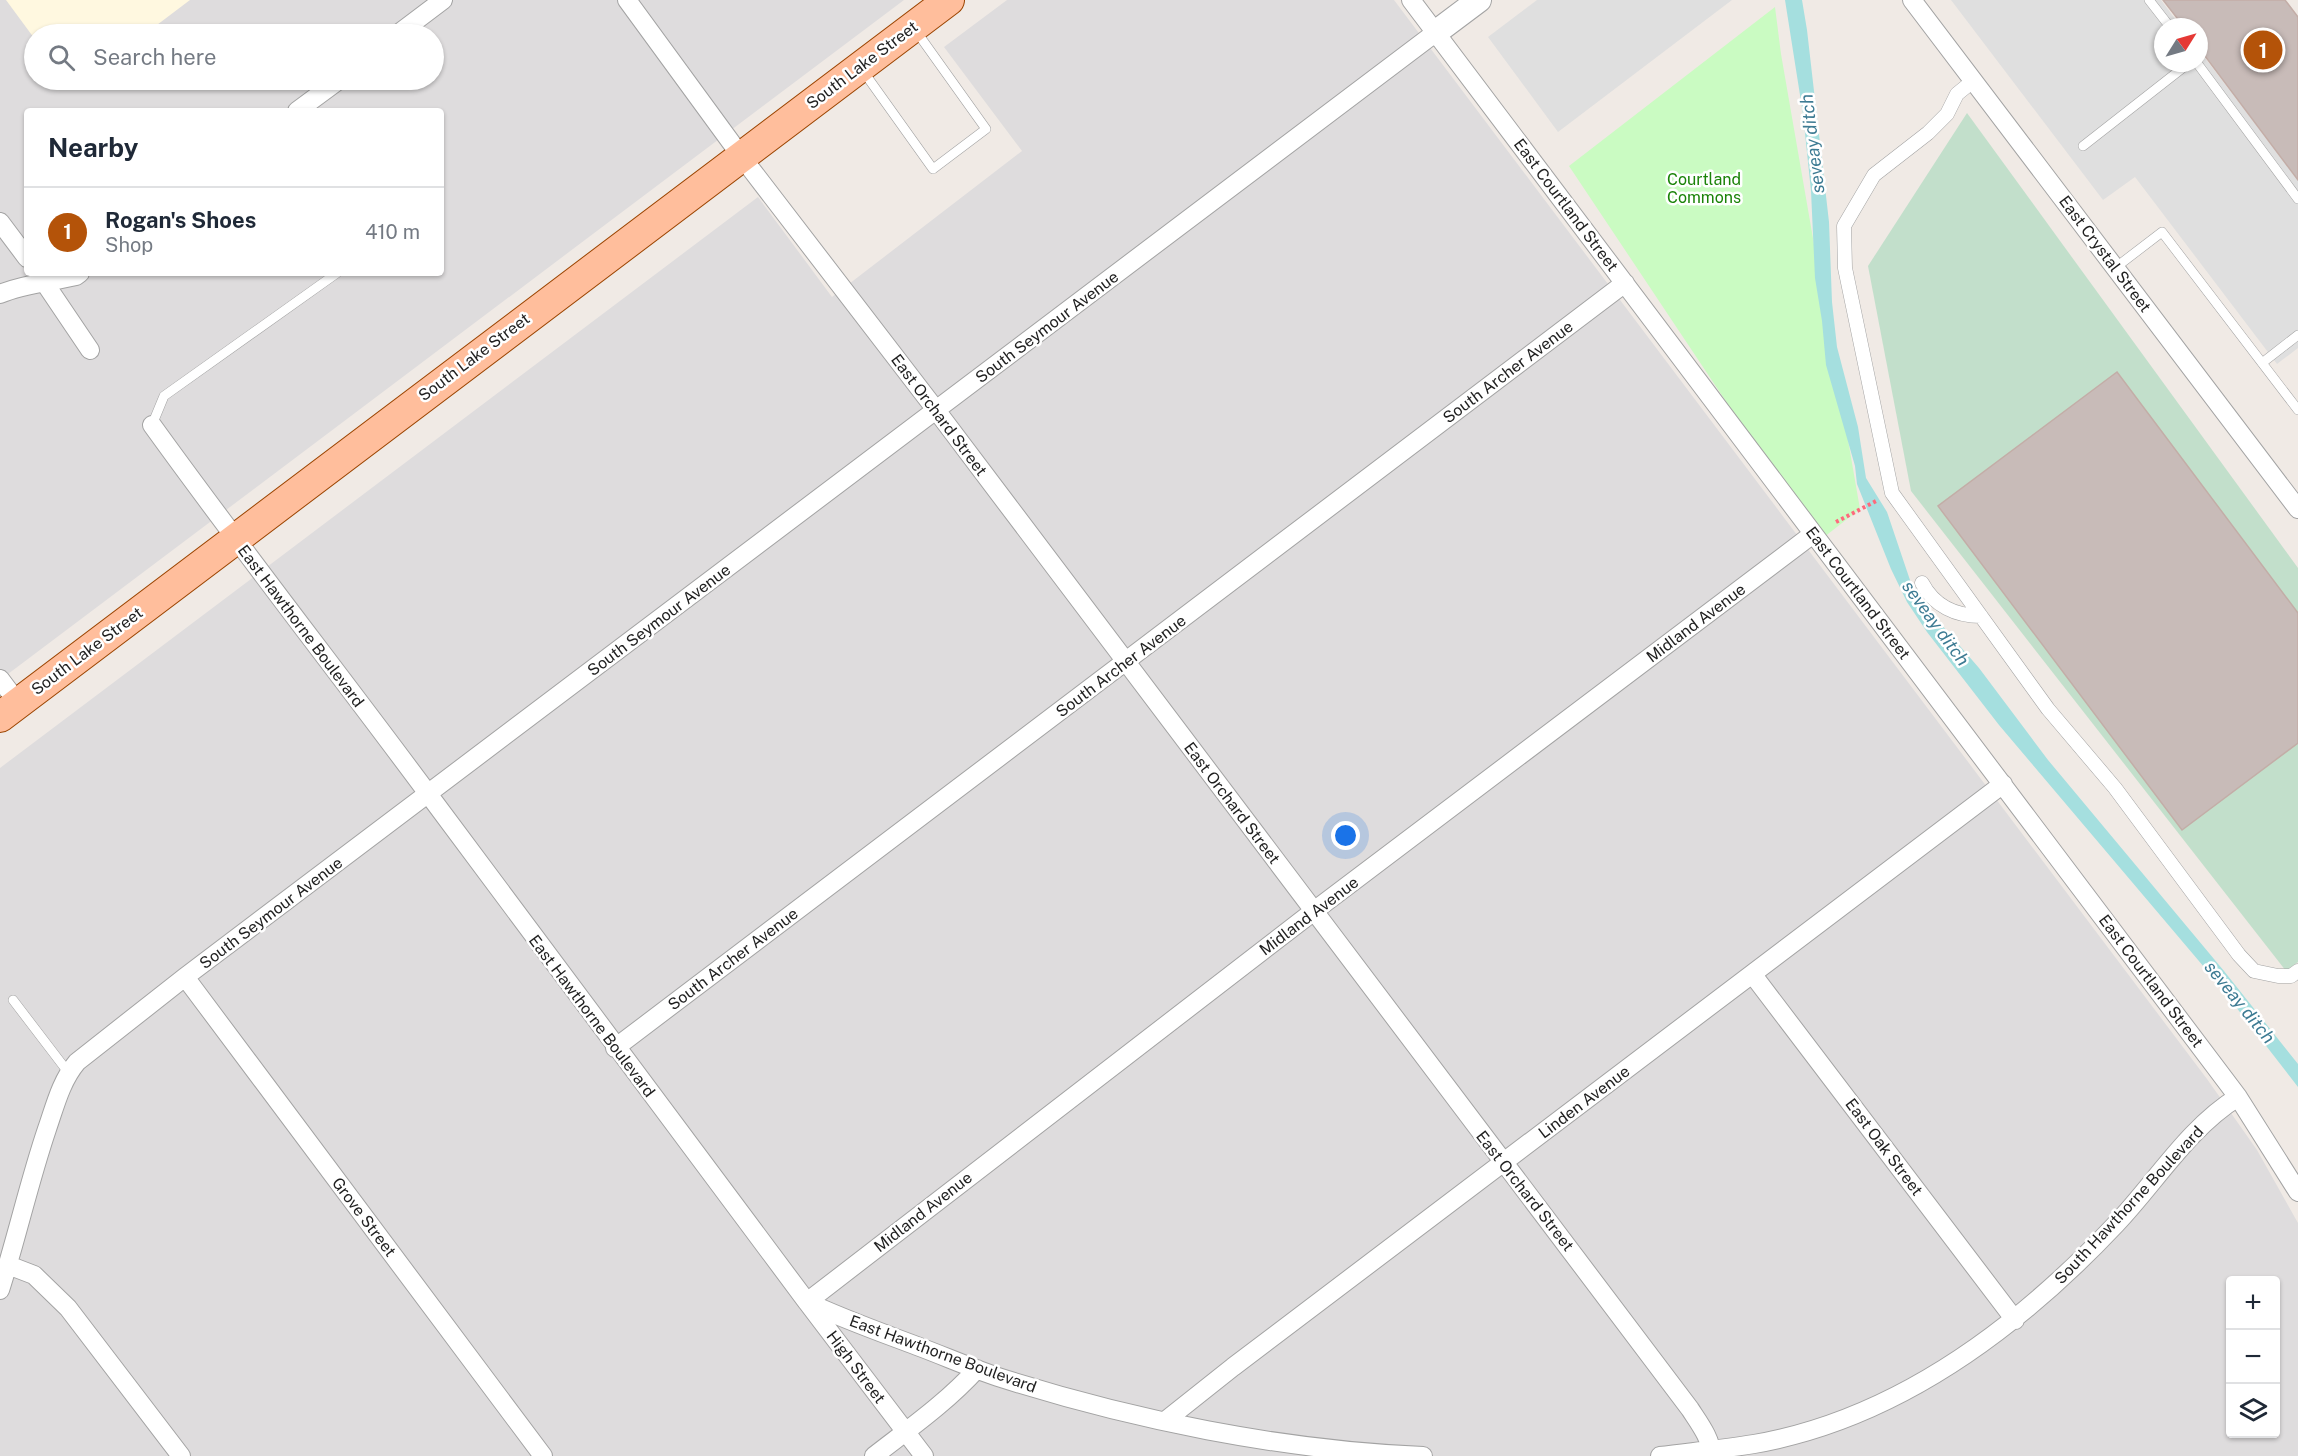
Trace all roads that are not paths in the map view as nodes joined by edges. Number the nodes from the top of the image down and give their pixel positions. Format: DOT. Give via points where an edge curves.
graph roads {
  1 [pos="443,0"];
  2 [pos="627,0"];
  3 [pos="949,0"];
  4 [pos="1411,0"];
  5 [pos="1479,0"];
  6 [pos="1912,0"];
  7 [pos="2150,0"];
  8 [pos="2163,18"];
  9 [pos="411,24"];
  10 [pos="913,27"];
  11 [pos="1435,33"];
  12 [pos="860,67"];
  13 [pos="2178,72"];
  14 [pos="2204,72"];
  15 [pos="1973,81"];
  16 [pos="325,90"];
  17 [pos="301,108"];
  18 [pos="2083,146"];
  19 [pos="741,156"];
  20 [pos="2298,198"];
  21 [pos="0,222"];
  22 [pos="24,254"];
  23 [pos="2115,268"];
  24 [pos="76,276"];
  25 [pos="333,276"];
  26 [pos="42,278"];
  27 [pos="1625,283"];
  28 [pos="0,294"];
  29 [pos="2298,334"];
  30 [pos="90,351"];
  31 [pos="2262,363"];
  32 [pos="936,410"];
  33 [pos="2298,410"];
  34 [pos="152,425"];
  35 [pos="2298,509"];
  36 [pos="1814,534"];
  37 [pos="234,539"];
  38 [pos="1922,583"];
  39 [pos="1981,616"];
  40 [pos="1126,662"];
  41 [pos="0,679"];
  42 [pos="9,710"];
  43 [pos="2003,784"];
  44 [pos="429,795"];
  45 [pos="1314,911"];
  46 [pos="2298,971"];
  47 [pos="1753,975"];
  48 [pos="185,977"];
  49 [pos="13,1000"];
  50 [pos="615,1048"];
  51 [pos="68,1072"];
  52 [pos="2238,1097"];
  53 [pos="1503,1163"];
  54 [pos="2298,1192"];
  55 [pos="8,1265"];
  56 [pos="0,1290"];
  57 [pos="807,1302"];
  58 [pos="2015,1320"];
  59 [pos="977,1369"];
  60 [pos="1165,1421"];
  61 [pos="905,1432"];
  62 [pos="1712,1452"];
  63 [pos="181,1456"];
  64 [pos="543,1456"];
  65 [pos="874,1456"];
  66 [pos="924,1456"];
  67 [pos="1423,1456"];
  68 [pos="1660,1456"];
  1 -- 9 [label="street"];
  2 -- 19 [label="street, East Orchard Street"];
  3 -- 10 [label="main road, South Lake Street"];
  4 -- 11 [label="street, East Courtland Street"];
  5 -- 11 [label="street"];
  6 -- 15 [label="street, East Crystal Street"];
  7 -- 8 [label="lane"];
  10 -- 12 [label="main road, South Lake Street"];
  10 -- 12 [label="lane" via="986,129 933,169"];
  11 -- 27 [label="street, East Courtland Street"];
  11 -- 32 [label="street, South Seymour Avenue"];
  12 -- 19 [label="main road, South Lake Street"];
  13 -- 18 [label="lane"];
  14 -- 20 [label="lane"];
  15 -- 23 [label="street, East Crystal Street"];
  15 -- 39 [label="street" via="1957,94 1947,114 1928,133 1874,175 1844,226 1845,268 1892,493"];
  16 -- 17 [label="street"];
  19 -- 32 [label="street, East Orchard Street"];
  19 -- 37 [label="main road, South Lake Street"];
  21 -- 22 [label="street"];
  23 -- 31 [label="lane" via="2162,232"];
  23 -- 35 [label="street, East Crystal Street"];
  24 -- 26 [label="street"];
  25 -- 34 [label="lane" via="164,396"];
  26 -- 28 [label="street"];
  26 -- 30 [label="street"];
  27 -- 36 [label="street, East Courtland Street"];
  27 -- 40 [label="street, South Archer Avenue"];
  29 -- 31 [label="lane"];
  31 -- 33 [label="lane"];
  32 -- 40 [label="street, East Orchard Street"];
  32 -- 44 [label="street, South Seymour Avenue"];
  34 -- 37 [label="street, East Hawthorne Boulevard"];
  36 -- 43 [label="street, East Courtland Street"];
  36 -- 45 [label="street, Midland Avenue"];
  37 -- 42 [label="main road, South Lake Street"];
  37 -- 44 [label="street, East Hawthorne Boulevard"];
  38 -- 39 [label="street" via="1927,593 1944,607 1962,616"];
  39 -- 46 [label="street" via="2048,709 2115,788 2239,955 2254,971 2278,976 2291,976"];
  40 -- 45 [label="street, East Orchard Street"];
  40 -- 50 [label="street, South Archer Avenue"];
  41 -- 42 [label="street"];
  43 -- 47 [label="street, Linden Avenue"];
  43 -- 52 [label="street, East Courtland Street"];
  44 -- 48 [label="street, South Seymour Avenue"];
  44 -- 50 [label="street, East Hawthorne Boulevard"];
  45 -- 53 [label="street, East Orchard Street"];
  45 -- 57 [label="street, Midland Avenue"];
  47 -- 53 [label="street, Linden Avenue"];
  47 -- 58 [label="street, East Oak Street"];
  48 -- 51 [label="street, South Seymour Avenue"];
  48 -- 64 [label="street, Grove Street"];
  49 -- 51 [label="lane"];
  50 -- 57 [label="street, East Hawthorne Boulevard"];
  51 -- 55 [label="street, South Seymour Avenue" via="29,1184"];
  52 -- 54 [label="street, East Courtland Street"];
  52 -- 58 [label="street, South Hawthorne Boulevard" via="2220,1108 2117,1223"];
  53 -- 60 [label="street, Linden Avenue"];
  53 -- 62 [label="street, East Orchard Street" via="1690,1409"];
  55 -- 56 [label="street, South Seymour Avenue"];
  55 -- 63 [label="street" via="34,1275 68,1308"];
  57 -- 59 [label="street, East Hawthorne Boulevard"];
  57 -- 61 [label="street, High Street"];
  58 -- 62 [label="street, South Hawthorne Boulevard" via="1931,1379 1888,1401 1821,1426"];
  59 -- 60 [label="street, East Hawthorne Boulevard"];
  59 -- 61 [label="street" via="957,1391"];
  60 -- 67 [label="street" via="1300,1444"];
  61 -- 65 [label="street"];
  61 -- 66 [label="street, High Street"];
  62 -- 68 [label="street, South Hawthorne Boulevard"];
}
